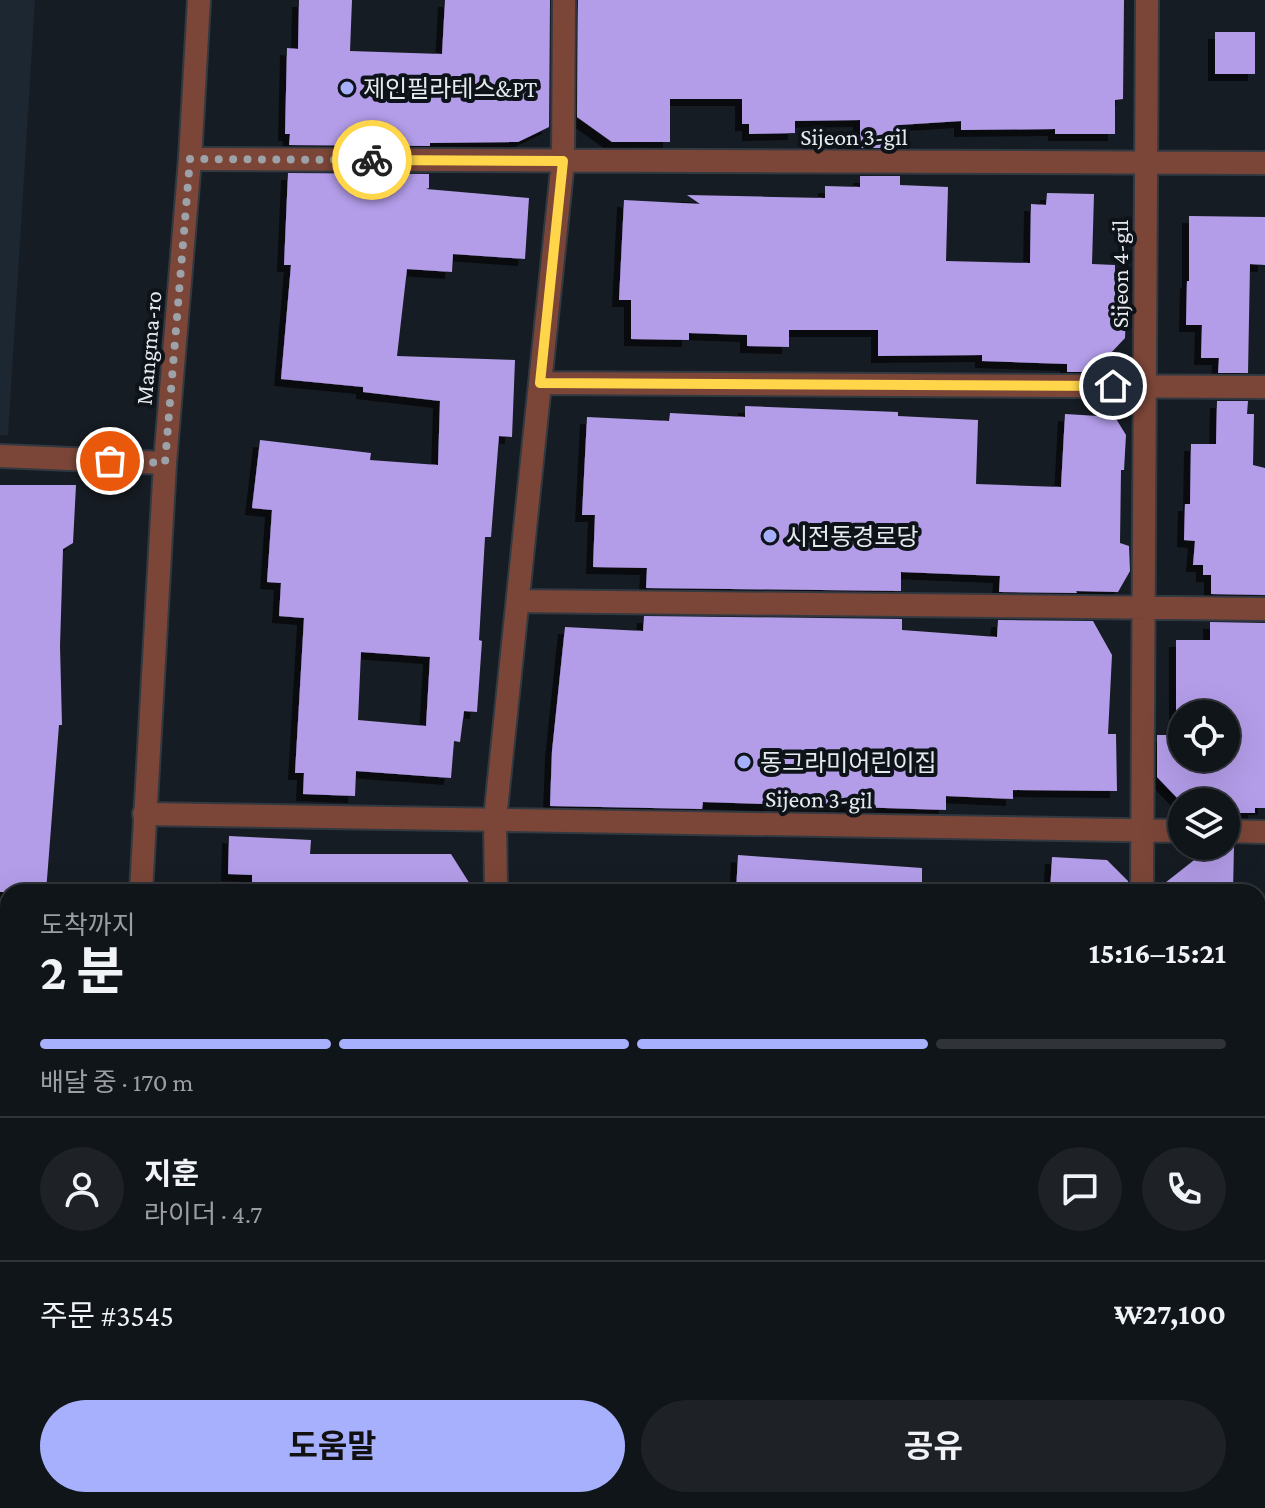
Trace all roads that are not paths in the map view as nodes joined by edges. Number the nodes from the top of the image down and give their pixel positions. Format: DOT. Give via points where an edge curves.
graph roads {
  1 [pos="199,0"];
  2 [pos="564,0"];
  3 [pos="1147,0"];
  4 [pos="190,159"];
  5 [pos="563,161"];
  6 [pos="1146,163"];
  7 [pos="1265,163"];
  8 [pos="540,383"];
  9 [pos="1145,386"];
  10 [pos="1265,387"];
  11 [pos="0,456"];
  12 [pos="165,463"];
  13 [pos="518,601"];
  14 [pos="1143,607"];
  15 [pos="1265,609"];
  16 [pos="144,814"];
  17 [pos="495,819"];
  18 [pos="1142,830"];
  19 [pos="1168,831"];
  20 [pos="1240,831"];
  21 [pos="1265,832"];
  22 [pos="141,884"];
  23 [pos="496,884"];
  24 [pos="1142,884"];
  1 -- 4 [label="street, Mangma-ro"];
  2 -- 5 [label="street"];
  3 -- 6 [label="street, Sijeon 4-gil"];
  4 -- 5 [label="street, Sijeon 3-gil"];
  4 -- 12 [label="street, Mangma-ro"];
  5 -- 6 [label="street, Sijeon 3-gil"];
  5 -- 8 [label="street"];
  6 -- 7 [label="street"];
  6 -- 9 [label="street, Sijeon 4-gil"];
  8 -- 9 [label="street"];
  8 -- 13 [label="street"];
  9 -- 10 [label="street"];
  9 -- 14 [label="street, Sijeon 4-gil"];
  11 -- 12 [label="street"];
  12 -- 16 [label="street, Mangma-ro"];
  13 -- 14 [label="street"];
  13 -- 17 [label="street"];
  14 -- 15 [label="street"];
  14 -- 18 [label="street, Sijeon 4-gil"];
  16 -- 17 [label="street, Sijeon 3-gil"];
  16 -- 22 [label="street, Mangma-ro"];
  17 -- 18 [label="street, Sijeon 3-gil"];
  17 -- 23 [label="street"];
  18 -- 19 [label="street"];
  18 -- 24 [label="street, Sijeon 4-gil"];
  20 -- 21 [label="street"];
}
